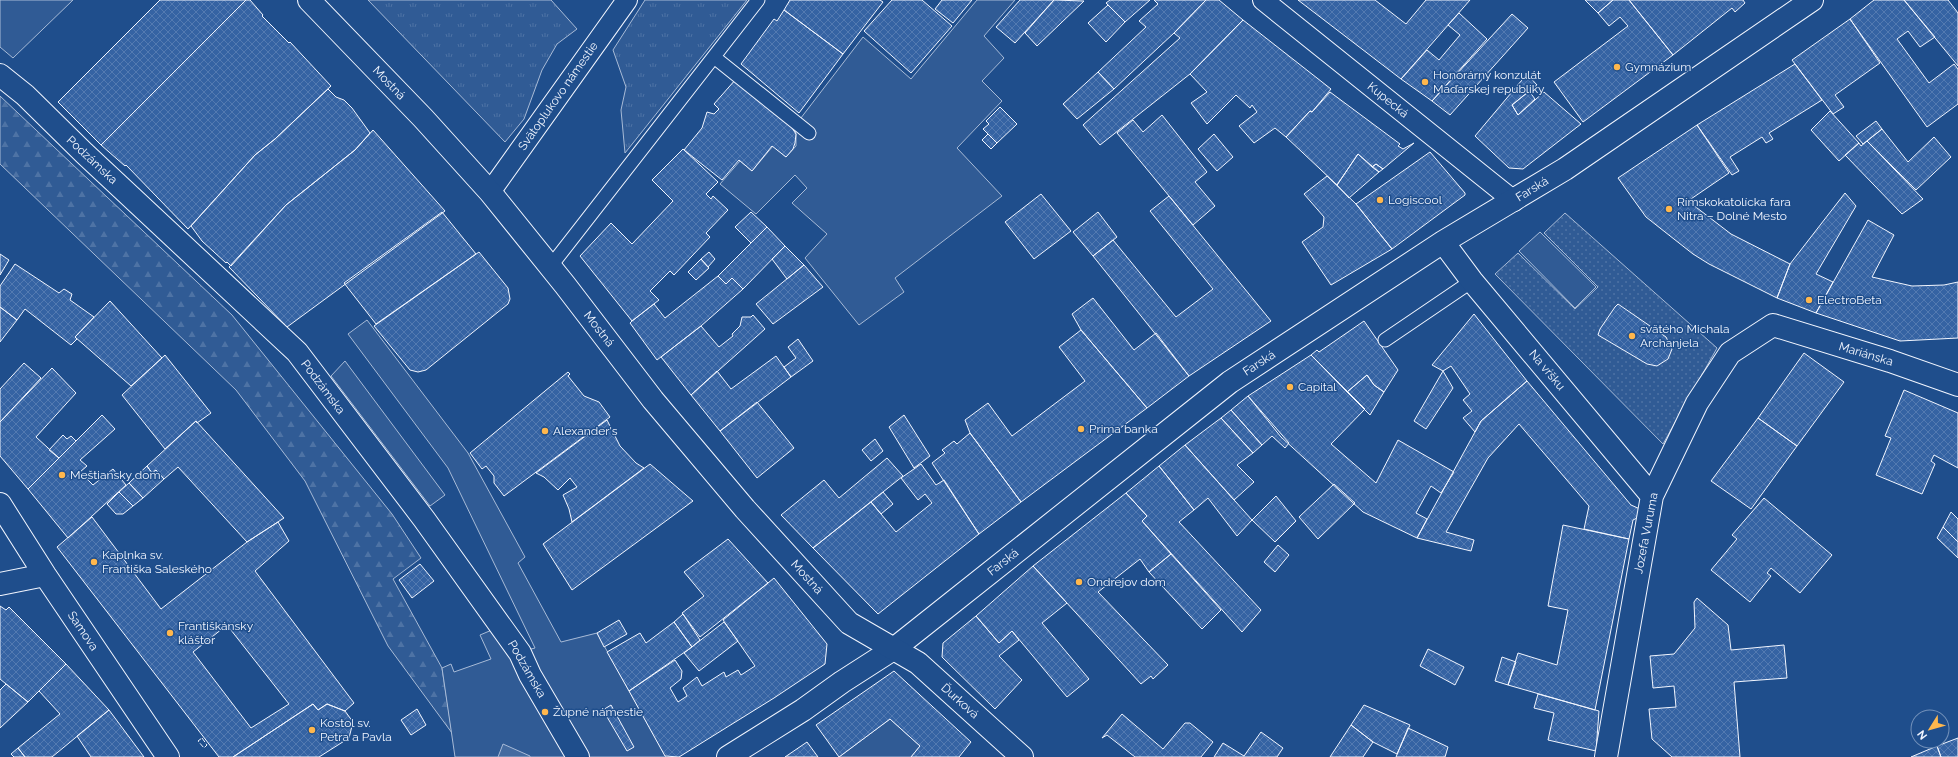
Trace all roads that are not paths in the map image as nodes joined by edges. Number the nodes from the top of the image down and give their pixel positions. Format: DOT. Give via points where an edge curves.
graph roads {
  1 [pos="309,0"];
  2 [pos="627,0"];
  3 [pos="758,0"];
  4 [pos="1263,0"];
  5 [pos="1812,0"];
  6 [pos="714,57"];
  7 [pos="0,75"];
  8 [pos="809,133"];
  9 [pos="490,192"];
  10 [pos="1514,201"];
  11 [pos="1443,242"];
  12 [pos="550,267"];
  13 [pos="1472,281"];
  14 [pos="1773,325"];
  15 [pos="1385,340"];
  16 [pos="1958,385"];
  17 [pos="1652,496"];
  18 [pos="0,504"];
  19 [pos="45,575"];
  20 [pos="0,584"];
  21 [pos="895,648"];
  22 [pos="168,757"];
  23 [pos="578,757"];
  24 [pos="728,757"];
  25 [pos="1022,757"];
  26 [pos="1606,757"];
  1 -- 9 [label="street, Mostná" via="423,118"];
  2 -- 9 [label="street, Svätoplukovo námestie"];
  3 -- 6 [label="lane"];
  4 -- 10 [label="street, Kupecká"];
  5 -- 10 [label="street, Farská"];
  6 -- 8 [label="lane"];
  6 -- 12 [label="lane"];
  7 -- 23 [label="street, Podzámska" via="25,95 297,352 424,519 520,653"];
  9 -- 12 [label="street, Mostná"];
  10 -- 11 [label="street, Farská"];
  11 -- 13 [label="street, Na vŕšku"];
  11 -- 21 [label="street, Farská" via="1230,382"];
  12 -- 21 [label="street, Mostná" via="653,400 745,509 851,626"];
  13 -- 15 [label="lane"];
  13 -- 17 [label="street, Na vŕšku"];
  14 -- 16 [label="street, Mariánska"];
  14 -- 17 [label="street, Jozefa Vuruma" via="1730,353 1697,403"];
  17 -- 26 [label="street, Jozefa Vuruma"];
  18 -- 19 [label="street, Samova"];
  19 -- 20 [label="street"];
  19 -- 22 [label="street, Samova"];
  21 -- 24 [label="street, Farská"];
  21 -- 25 [label="street, Ďurková" via="918,663"];
}
